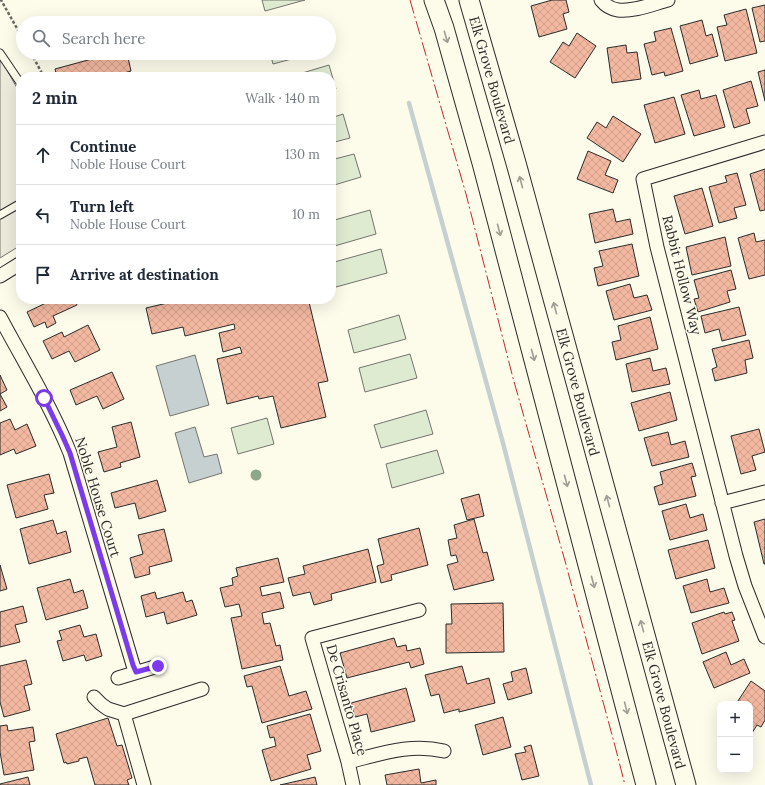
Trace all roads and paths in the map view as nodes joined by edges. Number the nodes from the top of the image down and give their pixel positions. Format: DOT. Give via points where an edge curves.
graph roads {
  1 [pos="0,0"];
  2 [pos="434,0"];
  3 [pos="469,0"];
  4 [pos="601,0"];
  5 [pos="668,0"];
  6 [pos="16,27"];
  7 [pos="0,53"];
  8 [pos="35,60"];
  9 [pos="41,72"];
  10 [pos="16,77"];
  11 [pos="765,142"];
  12 [pos="16,206"];
  13 [pos="0,215"];
  14 [pos="16,266"];
  15 [pos="0,276"];
  16 [pos="0,317"];
  17 [pos="765,492"];
  18 [pos="722,503"];
  19 [pos="419,610"];
  20 [pos="765,637"];
  21 [pos="158,666"];
  22 [pos="136,672"];
  23 [pos="118,678"];
  24 [pos="202,688"];
  25 [pos="94,697"];
  26 [pos="124,714"];
  27 [pos="444,751"];
  28 [pos="348,762"];
  29 [pos="144,785"];
  30 [pos="353,785"];
  31 [pos="646,785"];
  32 [pos="686,785"];
  1 -- 6 [label="path"];
  2 -- 31 [label="main road, one-way" via="482,163"];
  32 -- 3 [label="main road, Elk Grove Boulevard, one-way"];
  4 -- 5 [label="street" via="616,10 630,10"];
  7 -- 10 [label="lane"];
  8 -- 9 [label="path"];
  11 -- 18 [label="street, Rabbit Hollow Way" via="643,179 657,247"];
  12 -- 13 [label="lane"];
  14 -- 15 [label="street"];
  16 -- 22 [label="street, Noble House Court" via="70,453"];
  17 -- 18 [label="street"];
  18 -- 20 [label="street" via="745,586"];
  19 -- 28 [label="street, De Crisanto Place" via="312,638"];
  21 -- 22 [label="street"];
  22 -- 23 [label="street"];
  24 -- 26 [label="street"];
  25 -- 26 [label="street" via="108,709"];
  26 -- 29 [label="street"];
  27 -- 28 [label="street" via="417,748 396,750"];
  28 -- 30 [label="street, De Crisanto Place"];
}
